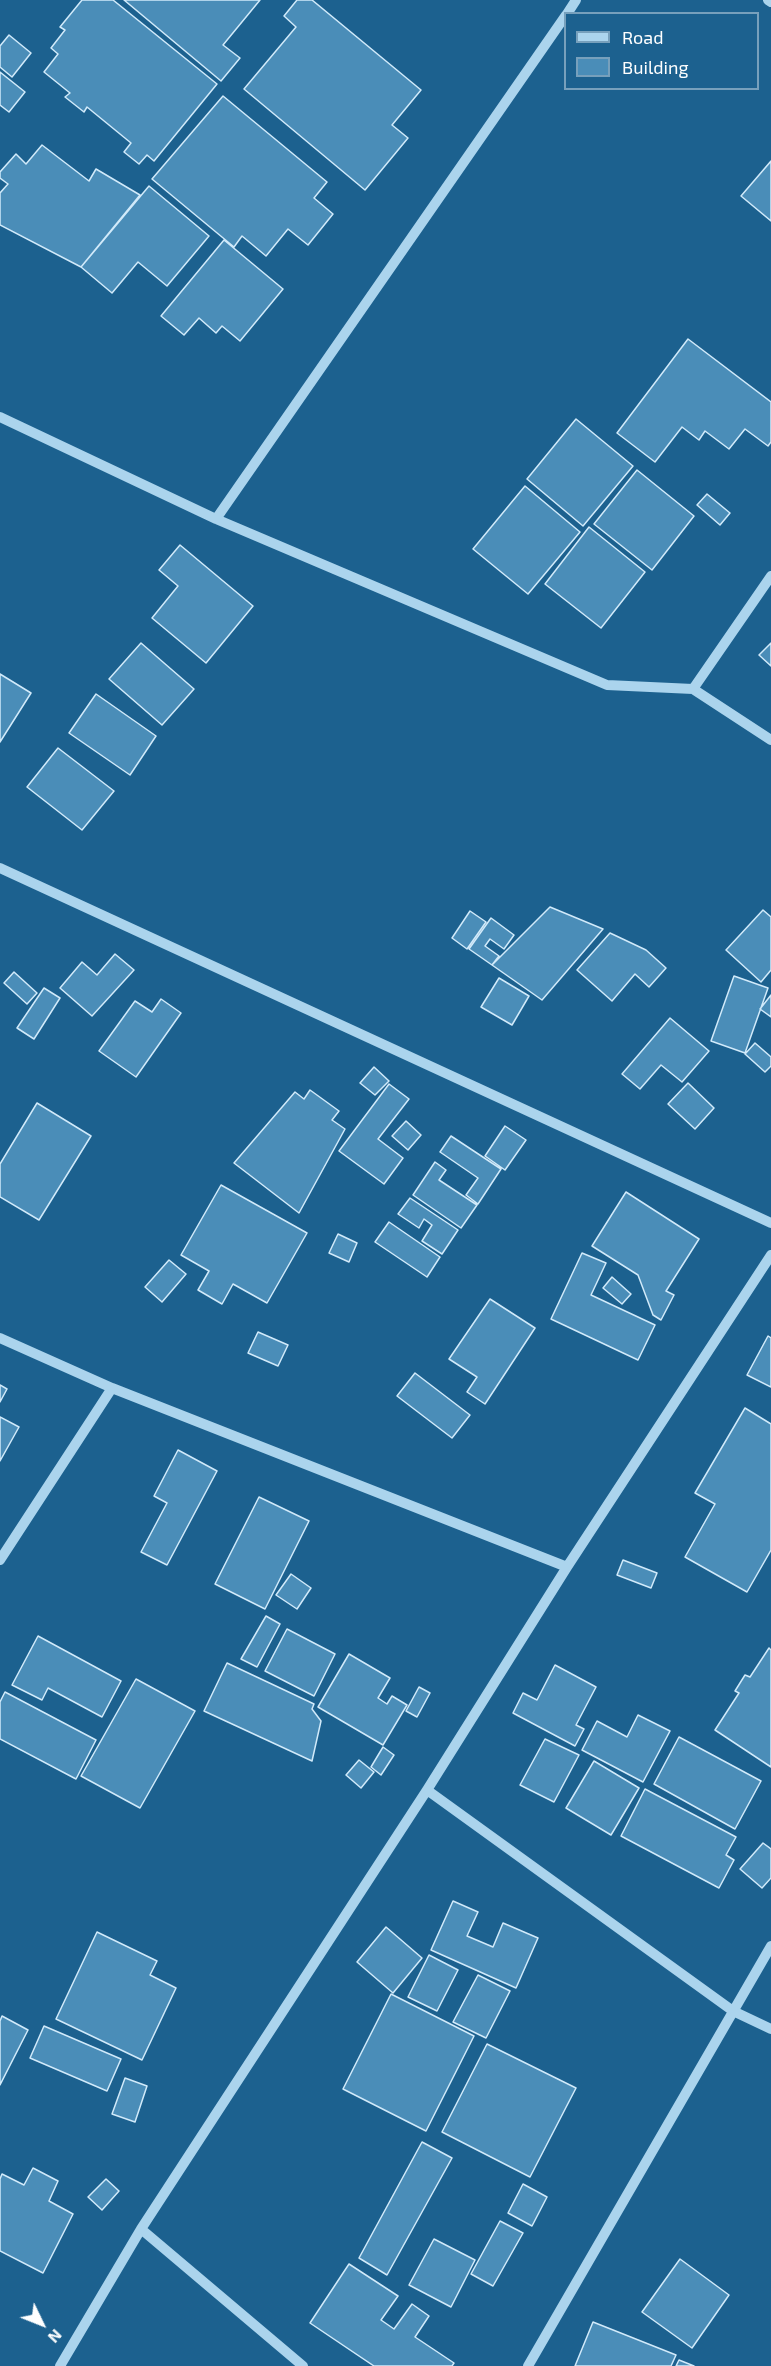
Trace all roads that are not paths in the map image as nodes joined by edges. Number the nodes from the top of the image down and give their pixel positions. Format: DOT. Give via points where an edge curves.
graph roads {
  1 [pos="564,17"];
  2 [pos="0,417"];
  3 [pos="216,519"];
  4 [pos="771,576"];
  5 [pos="693,689"];
  6 [pos="771,740"];
  7 [pos="0,868"];
  8 [pos="771,1223"];
  9 [pos="771,1256"];
  10 [pos="0,1338"];
  11 [pos="112,1388"];
  12 [pos="0,1560"];
  13 [pos="567,1567"];
  14 [pos="427,1790"];
  15 [pos="771,1946"];
  16 [pos="733,2011"];
  17 [pos="771,2029"];
  18 [pos="141,2229"];
  19 [pos="60,2366"];
  20 [pos="303,2366"];
  21 [pos="528,2366"];
  1 -- 3 [label="street"];
  2 -- 3 [label="street"];
  3 -- 5 [label="street" via="607,685"];
  4 -- 5 [label="street"];
  5 -- 6 [label="street"];
  7 -- 8 [label="street"];
  9 -- 13 [label="street"];
  10 -- 11 [label="street"];
  11 -- 12 [label="street"];
  11 -- 13 [label="street"];
  13 -- 14 [label="street"];
  14 -- 16 [label="street"];
  14 -- 18 [label="street"];
  15 -- 16 [label="street"];
  16 -- 17 [label="street"];
  16 -- 21 [label="street"];
  18 -- 19 [label="street"];
  18 -- 20 [label="street"];
}
